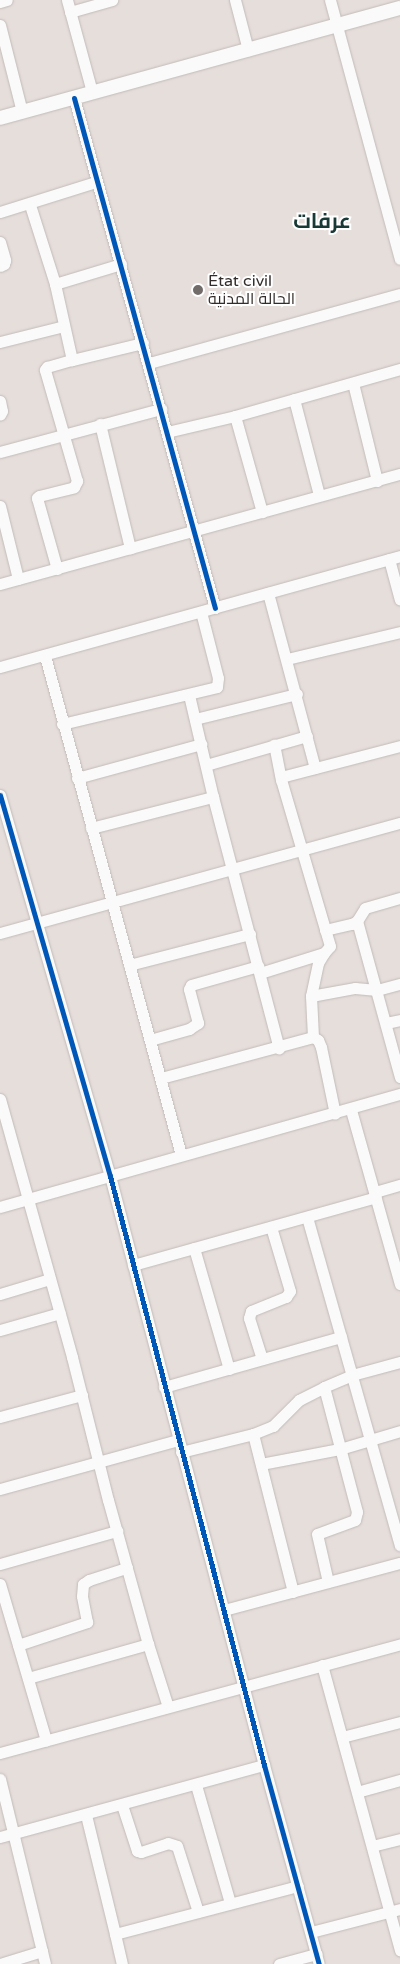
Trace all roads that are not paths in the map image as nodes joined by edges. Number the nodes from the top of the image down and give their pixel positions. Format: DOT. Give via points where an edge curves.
graph roads {
  1 [pos="7,0"];
  2 [pos="67,0"];
  3 [pos="236,0"];
  4 [pos="330,0"];
  5 [pos="108,1"];
  6 [pos="0,2"];
  7 [pos="400,8"];
  8 [pos="70,12"];
  9 [pos="0,25"];
  10 [pos="337,25"];
  11 [pos="2,37"];
  12 [pos="248,50"];
  13 [pos="92,92"];
  14 [pos="74,98"];
  15 [pos="22,112"];
  16 [pos="0,118"];
  17 [pos="96,182"];
  18 [pos="30,205"];
  19 [pos="0,212"];
  20 [pos="0,242"];
  21 [pos="400,259"];
  22 [pos="121,264"];
  23 [pos="0,266"];
  24 [pos="55,284"];
  25 [pos="400,294"];
  26 [pos="64,326"];
  27 [pos="0,342"];
  28 [pos="143,343"];
  29 [pos="72,360"];
  30 [pos="148,363"];
  31 [pos="400,369"];
  32 [pos="353,383"];
  33 [pos="294,399"];
  34 [pos="0,401"];
  35 [pos="162,409"];
  36 [pos="0,414"];
  37 [pos="236,416"];
  38 [pos="100,424"];
  39 [pos="167,432"];
  40 [pos="64,434"];
  41 [pos="0,452"];
  42 [pos="400,474"];
  43 [pos="377,481"];
  44 [pos="318,495"];
  45 [pos="0,506"];
  46 [pos="262,512"];
  47 [pos="192,530"];
  48 [pos="130,548"];
  49 [pos="394,558"];
  50 [pos="57,569"];
  51 [pos="18,579"];
  52 [pos="0,584"];
  53 [pos="268,592"];
  54 [pos="400,600"];
  55 [pos="215,608"];
  56 [pos="201,612"];
  57 [pos="400,632"];
  58 [pos="45,656"];
  59 [pos="288,659"];
  60 [pos="0,667"];
  61 [pos="296,694"];
  62 [pos="190,695"];
  63 [pos="195,719"];
  64 [pos="62,724"];
  65 [pos="307,736"];
  66 [pos="201,744"];
  67 [pos="274,745"];
  68 [pos="400,746"];
  69 [pos="206,765"];
  70 [pos="316,768"];
  71 [pos="281,777"];
  72 [pos="77,778"];
  73 [pos="0,795"];
  74 [pos="214,797"];
  75 [pos="400,823"];
  76 [pos="91,828"];
  77 [pos="302,850"];
  78 [pos="233,869"];
  79 [pos="400,898"];
  80 [pos="112,902"];
  81 [pos="358,921"];
  82 [pos="37,922"];
  83 [pos="326,930"];
  84 [pos="0,933"];
  85 [pos="250,934"];
  86 [pos="324,953"];
  87 [pos="129,964"];
  88 [pos="259,969"];
  89 [pos="400,984"];
  90 [pos="377,990"];
  91 [pos="311,996"];
  92 [pos="400,1020"];
  93 [pos="386,1023"];
  94 [pos="313,1037"];
  95 [pos="150,1040"];
  96 [pos="279,1048"];
  97 [pos="400,1077"];
  98 [pos="161,1078"];
  99 [pos="400,1094"];
  100 [pos="0,1099"];
  101 [pos="351,1110"];
  102 [pos="335,1114"];
  103 [pos="3,1119"];
  104 [pos="181,1155"];
  105 [pos="110,1176"];
  106 [pos="400,1185"];
  107 [pos="375,1195"];
  108 [pos="28,1199"];
  109 [pos="0,1207"];
  110 [pos="307,1217"];
  111 [pos="271,1227"];
  112 [pos="395,1246"];
  113 [pos="194,1248"];
  114 [pos="133,1265"];
  115 [pos="50,1279"];
  116 [pos="400,1284"];
  117 [pos="0,1294"];
  118 [pos="60,1313"];
  119 [pos="0,1330"];
  120 [pos="341,1337"];
  121 [pos="262,1359"];
  122 [pos="400,1362"];
  123 [pos="229,1368"];
  124 [pos="352,1375"];
  125 [pos="164,1387"];
  126 [pos="324,1387"];
  127 [pos="82,1395"];
  128 [pos="0,1417"];
  129 [pos="400,1432"];
  130 [pos="253,1434"];
  131 [pos="370,1440"];
  132 [pos="179,1446"];
  133 [pos="340,1449"];
  134 [pos="99,1461"];
  135 [pos="261,1464"];
  136 [pos="0,1489"];
  137 [pos="117,1531"];
  138 [pos="400,1545"];
  139 [pos="400,1563"];
  140 [pos="0,1564"];
  141 [pos="127,1568"];
  142 [pos="328,1582"];
  143 [pos="0,1587"];
  144 [pos="293,1592"];
  145 [pos="224,1610"];
  146 [pos="148,1644"];
  147 [pos="400,1644"];
  148 [pos="18,1645"];
  149 [pos="322,1665"];
  150 [pos="28,1678"];
  151 [pos="244,1687"];
  152 [pos="168,1707"];
  153 [pos="400,1722"];
  154 [pos="342,1737"];
  155 [pos="46,1740"];
  156 [pos="0,1753"];
  157 [pos="264,1765"];
  158 [pos="0,1779"];
  159 [pos="400,1780"];
  160 [pos="196,1785"];
  161 [pos="357,1792"];
  162 [pos="122,1805"];
  163 [pos="86,1814"];
  164 [pos="13,1834"];
  165 [pos="0,1837"];
  166 [pos="400,1839"];
  167 [pos="372,1846"];
  168 [pos="298,1886"];
  169 [pos="230,1903"];
  170 [pos="395,1910"];
  171 [pos="198,1912"];
  172 [pos="311,1932"];
  173 [pos="115,1934"];
  174 [pos="42,1951"];
  175 [pos="400,1951"];
  176 [pos="318,1959"];
  177 [pos="0,1964"];
  178 [pos="45,1964"];
  179 [pos="122,1964"];
  180 [pos="279,1964"];
  1 -- 6 [label="street"];
  2 -- 8 [label="street"];
  3 -- 12 [label="street"];
  4 -- 10 [label="street"];
  5 -- 8 [label="street"];
  7 -- 10 [label="street"];
  8 -- 13 [label="street"];
  9 -- 11 [label="street"];
  10 -- 12 [label="street"];
  10 -- 21 [label="street"];
  11 -- 15 [label="street"];
  12 -- 13 [label="street"];
  13 -- 14 [label="street"];
  14 -- 15 [label="street"];
  14 -- 17 [label="street"];
  15 -- 16 [label="street"];
  17 -- 18 [label="street"];
  17 -- 22 [label="street"];
  18 -- 19 [label="street"];
  18 -- 24 [label="street"];
  20 -- 23 [label="street" via="5,260"];
  22 -- 24 [label="street"];
  22 -- 28 [label="street"];
  24 -- 26 [label="street"];
  25 -- 30 [label="street"];
  26 -- 27 [label="street"];
  26 -- 29 [label="street"];
  28 -- 29 [label="street"];
  28 -- 30 [label="street"];
  29 -- 40 [label="street" via="45,370"];
  30 -- 35 [label="street"];
  31 -- 32 [label="street"];
  32 -- 33 [label="street"];
  32 -- 43 [label="street"];
  33 -- 37 [label="street"];
  33 -- 44 [label="street"];
  34 -- 36 [label="street"];
  35 -- 38 [label="street"];
  35 -- 39 [label="street"];
  37 -- 39 [label="street"];
  37 -- 46 [label="street"];
  38 -- 40 [label="street"];
  38 -- 48 [label="street"];
  39 -- 47 [label="street"];
  40 -- 41 [label="street"];
  40 -- 50 [label="street" via="77,484 36,498"];
  42 -- 43 [label="street"];
  43 -- 44 [label="street"];
  44 -- 46 [label="street"];
  45 -- 51 [label="street"];
  46 -- 47 [label="street"];
  47 -- 48 [label="street"];
  47 -- 55 [label="street"];
  48 -- 50 [label="street"];
  49 -- 53 [label="street"];
  49 -- 54 [label="street"];
  50 -- 51 [label="street"];
  51 -- 52 [label="street"];
  53 -- 55 [label="street"];
  53 -- 59 [label="street"];
  55 -- 56 [label="street"];
  56 -- 58 [label="street"];
  56 -- 62 [label="street" via="219,683 214,689"];
  57 -- 59 [label="street"];
  58 -- 60 [label="street"];
  58 -- 64 [label="street"];
  59 -- 61 [label="street"];
  61 -- 63 [label="street"];
  61 -- 65 [label="street"];
  62 -- 63 [label="street"];
  62 -- 64 [label="street"];
  63 -- 66 [label="street"];
  64 -- 72 [label="street"];
  65 -- 67 [label="street"];
  65 -- 70 [label="street"];
  66 -- 69 [label="street"];
  66 -- 72 [label="street"];
  67 -- 69 [label="street"];
  67 -- 71 [label="street"];
  68 -- 70 [label="street"];
  69 -- 74 [label="street"];
  70 -- 71 [label="street"];
  71 -- 77 [label="street"];
  72 -- 76 [label="street"];
  73 -- 82 [label="street"];
  74 -- 76 [label="street"];
  74 -- 78 [label="street"];
  75 -- 77 [label="street"];
  76 -- 80 [label="street"];
  77 -- 78 [label="street"];
  77 -- 83 [label="street"];
  78 -- 80 [label="street"];
  78 -- 85 [label="street"];
  79 -- 81 [label="street" via="365,908"];
  80 -- 82 [label="street"];
  80 -- 87 [label="street"];
  81 -- 83 [label="street"];
  81 -- 90 [label="street"];
  82 -- 84 [label="street"];
  82 -- 105 [label="street"];
  83 -- 86 [label="street" via="330,946"];
  85 -- 87 [label="street"];
  85 -- 88 [label="street"];
  86 -- 88 [label="street"];
  86 -- 91 [label="street" via="318,963"];
  87 -- 95 [label="street"];
  88 -- 95 [label="street" via="191,985 189,989 198,1023 189,1029"];
  88 -- 96 [label="street"];
  89 -- 90 [label="street"];
  90 -- 91 [label="street" via="354,988"];
  90 -- 93 [label="street"];
  91 -- 94 [label="street"];
  92 -- 93 [label="street"];
  93 -- 97 [label="street"];
  94 -- 96 [label="street"];
  94 -- 102 [label="street" via="321,1048"];
  95 -- 98 [label="street"];
  96 -- 98 [label="street"];
  98 -- 104 [label="street"];
  99 -- 101 [label="street"];
  100 -- 103 [label="street"];
  101 -- 102 [label="street"];
  101 -- 107 [label="street"];
  102 -- 104 [label="street"];
  103 -- 108 [label="street"];
  104 -- 105 [label="street"];
  105 -- 108 [label="street"];
  105 -- 114 [label="street"];
  106 -- 107 [label="street"];
  107 -- 110 [label="street"];
  107 -- 112 [label="street"];
  108 -- 109 [label="street"];
  108 -- 115 [label="street"];
  110 -- 111 [label="street"];
  110 -- 120 [label="street"];
  111 -- 113 [label="street"];
  111 -- 121 [label="street" via="290,1291 286,1297 251,1311 249,1318"];
  112 -- 116 [label="street"];
  113 -- 114 [label="street"];
  113 -- 123 [label="street"];
  114 -- 125 [label="street"];
  115 -- 117 [label="street"];
  115 -- 118 [label="street"];
  118 -- 119 [label="street"];
  118 -- 127 [label="street"];
  120 -- 121 [label="street"];
  120 -- 124 [label="street"];
  121 -- 123 [label="street"];
  122 -- 124 [label="street"];
  123 -- 125 [label="street"];
  124 -- 126 [label="street"];
  124 -- 131 [label="street"];
  125 -- 132 [label="street"];
  126 -- 130 [label="street" via="299,1400 273,1426"];
  126 -- 133 [label="street"];
  127 -- 128 [label="street"];
  127 -- 134 [label="street"];
  129 -- 131 [label="street"];
  130 -- 132 [label="street"];
  130 -- 135 [label="street"];
  131 -- 133 [label="street"];
  131 -- 138 [label="street"];
  132 -- 134 [label="street"];
  132 -- 145 [label="street"];
  133 -- 135 [label="street"];
  133 -- 142 [label="street" via="357,1512 355,1520 317,1534"];
  134 -- 136 [label="street"];
  134 -- 137 [label="street"];
  135 -- 144 [label="street"];
  137 -- 140 [label="street"];
  137 -- 141 [label="street"];
  139 -- 142 [label="street"];
  141 -- 146 [label="street"];
  141 -- 148 [label="street" via="83,1584 87,1622"];
  142 -- 144 [label="street"];
  143 -- 148 [label="street"];
  144 -- 145 [label="street"];
  145 -- 151 [label="street"];
  146 -- 150 [label="street"];
  146 -- 152 [label="street"];
  147 -- 149 [label="street"];
  148 -- 150 [label="street"];
  149 -- 151 [label="street"];
  149 -- 154 [label="street"];
  150 -- 155 [label="street"];
  151 -- 152 [label="street"];
  151 -- 157 [label="street"];
  152 -- 155 [label="street"];
  153 -- 154 [label="street"];
  154 -- 161 [label="street"];
  155 -- 156 [label="street"];
  157 -- 160 [label="street"];
  157 -- 168 [label="street"];
  158 -- 164 [label="street"];
  159 -- 161 [label="street"];
  160 -- 162 [label="street"];
  160 -- 169 [label="street"];
  161 -- 167 [label="street"];
  162 -- 163 [label="street"];
  162 -- 171 [label="street" via="136,1851 168,1843 177,1846"];
  163 -- 164 [label="street"];
  163 -- 173 [label="street"];
  164 -- 165 [label="street"];
  164 -- 174 [label="street"];
  166 -- 167 [label="street"];
  167 -- 170 [label="street"];
  168 -- 169 [label="street"];
  168 -- 172 [label="street"];
  169 -- 171 [label="street"];
  170 -- 172 [label="street"];
  170 -- 175 [label="street"];
  171 -- 173 [label="street"];
  172 -- 176 [label="street"];
  173 -- 179 [label="street"];
  174 -- 177 [label="street"];
  174 -- 178 [label="street"];
  176 -- 180 [label="street"];
}
